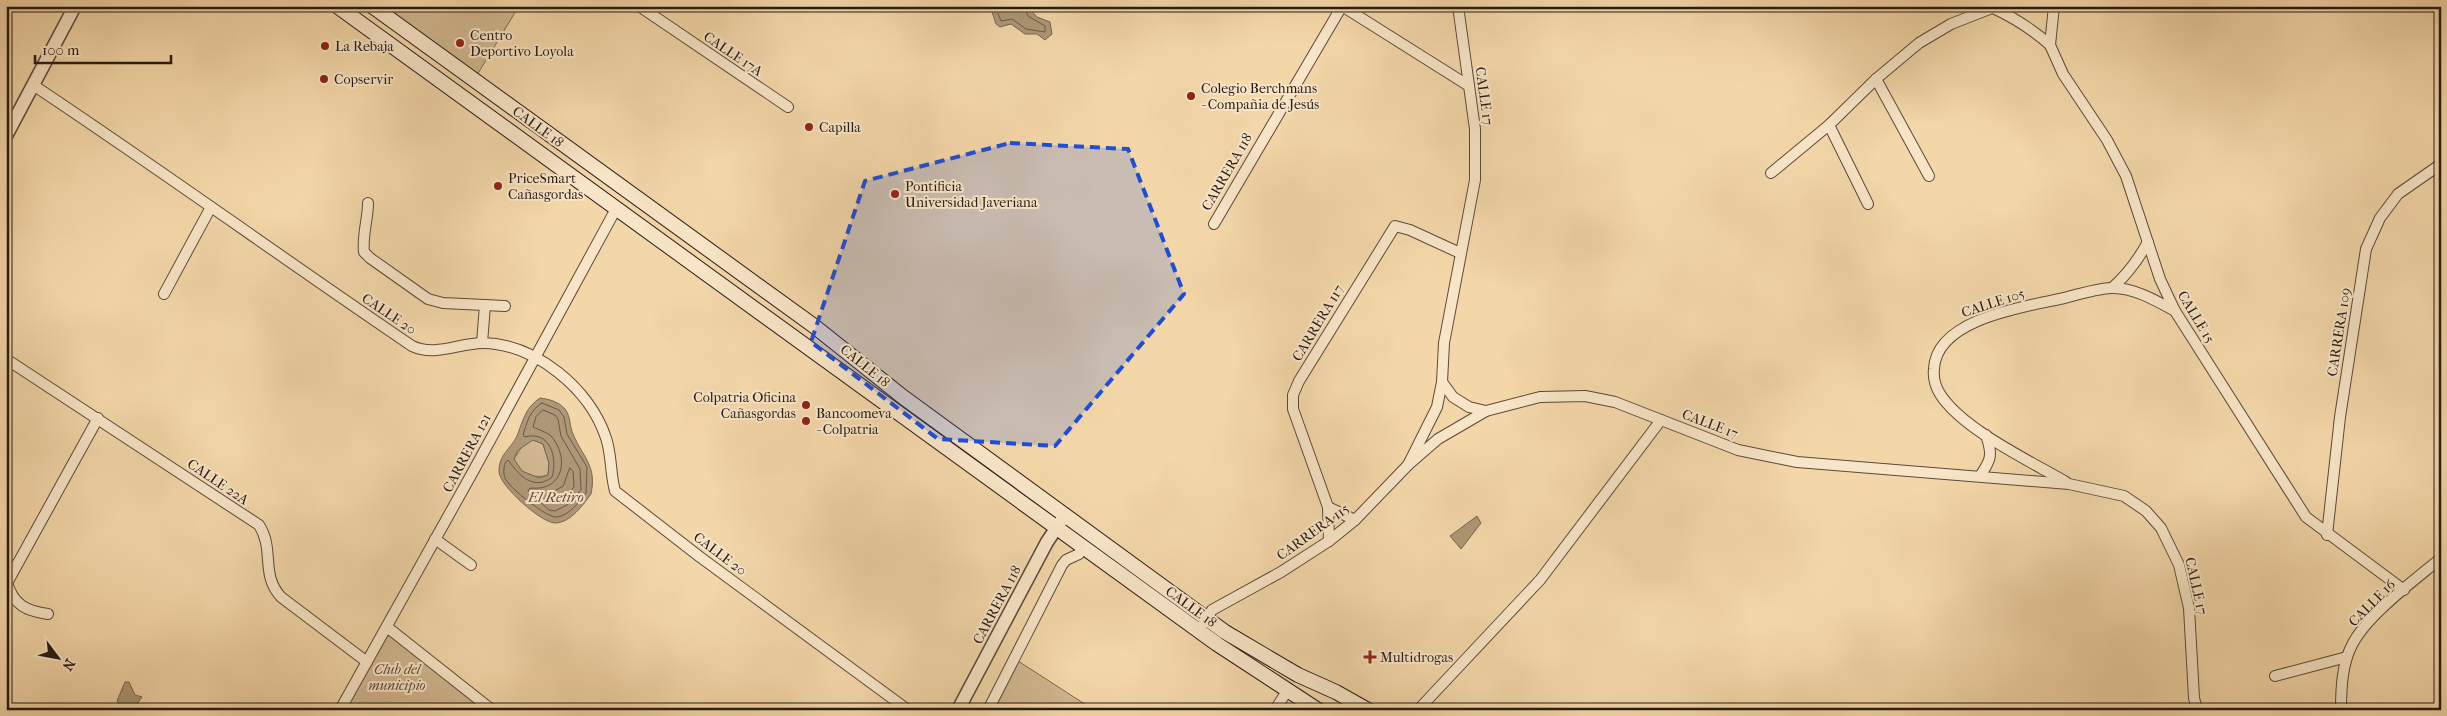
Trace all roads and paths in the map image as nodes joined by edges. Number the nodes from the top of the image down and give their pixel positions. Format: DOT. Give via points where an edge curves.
graph roads {
  1 [pos="75,6"];
  2 [pos="337,6"];
  3 [pos="372,6"];
  4 [pos="640,6"];
  5 [pos="1342,6"];
  6 [pos="1458,6"];
  7 [pos="2054,6"];
  8 [pos="1995,7"];
  9 [pos="2050,45"];
  10 [pos="1876,79"];
  11 [pos="33,85"];
  12 [pos="1468,86"];
  13 [pos="788,107"];
  14 [pos="1829,125"];
  15 [pos="6,136"];
  16 [pos="2441,164"];
  17 [pos="1771,173"];
  18 [pos="1929,176"];
  19 [pos="368,203"];
  20 [pos="1868,204"];
  21 [pos="211,207"];
  22 [pos="617,207"];
  23 [pos="1214,224"];
  24 [pos="2148,242"];
  25 [pos="1460,253"];
  26 [pos="2112,288"];
  27 [pos="164,294"];
  28 [pos="485,305"];
  29 [pos="505,306"];
  30 [pos="2175,311"];
  31 [pos="482,343"];
  32 [pos="534,357"];
  33 [pos="6,359"];
  34 [pos="1442,382"];
  35 [pos="1486,411"];
  36 [pos="98,418"];
  37 [pos="1661,420"];
  38 [pos="1986,435"];
  39 [pos="1408,465"];
  40 [pos="1980,476"];
  41 [pos="2069,484"];
  42 [pos="1328,507"];
  43 [pos="1065,515"];
  44 [pos="1355,520"];
  45 [pos="1057,528"];
  46 [pos="2327,535"];
  47 [pos="435,540"];
  48 [pos="1329,541"];
  49 [pos="1079,554"];
  50 [pos="2441,558"];
  51 [pos="471,565"];
  52 [pos="2404,590"];
  53 [pos="48,614"];
  54 [pos="1206,618"];
  55 [pos="387,626"];
  56 [pos="1198,631"];
  57 [pos="2347,658"];
  58 [pos="367,662"];
  59 [pos="2275,676"];
  60 [pos="1287,691"];
  61 [pos="340,710"];
  62 [pos="492,710"];
  63 [pos="908,710"];
  64 [pos="958,710"];
  65 [pos="988,710"];
  66 [pos="1275,710"];
  67 [pos="1318,710"];
  68 [pos="1368,710"];
  69 [pos="1418,710"];
  70 [pos="2197,710"];
  71 [pos="2341,710"];
  1 -- 11 [label="street"];
  2 -- 22 [label="main road, CALLE 18"];
  3 -- 43 [label="main road, CALLE 18" via="814,326 903,397"];
  4 -- 13 [label="street, CALLE 17A"];
  5 -- 12 [label="street"];
  5 -- 23 [label="street, CARRERA 118"];
  6 -- 12 [label="street, CALLE 17"];
  7 -- 9 [label="street"];
  8 -- 9 [label="street"];
  8 -- 10 [label="street" via="1951,24 1919,43"];
  9 -- 24 [label="street, CALLE 15" via="2063,74 2107,140 2126,176"];
  10 -- 14 [label="street"];
  10 -- 18 [label="street"];
  11 -- 15 [label="street"];
  11 -- 21 [label="street, CALLE 20"];
  12 -- 25 [label="street, CALLE 17" via="1475,129 1475,180"];
  14 -- 17 [label="street"];
  14 -- 20 [label="street"];
  16 -- 46 [label="street, CARRERA 109" via="2398,194 2380,218 2366,249 2340,417"];
  19 -- 28 [label="street" via="363,244 364,252 370,258 428,299"];
  21 -- 27 [label="street"];
  21 -- 31 [label="street, CALLE 20" via="421,351"];
  22 -- 32 [label="street, CARRERA 121"];
  22 -- 45 [label="main road, CALLE 18"];
  24 -- 26 [label="street" via="2127,276"];
  24 -- 30 [label="street, CALLE 15"];
  25 -- 34 [label="street, CALLE 17" via="1444,343"];
  25 -- 42 [label="street, CARRERA 117" via="1395,226 1299,381 1292,395 1293,409"];
  26 -- 30 [label="street, CALLE 105" via="2151,298"];
  26 -- 38 [label="street, CALLE 105" via="2015,308 1959,329 1943,342 1934,359 1933,378 1952,410"];
  28 -- 29 [label="street"];
  28 -- 31 [label="street"];
  30 -- 46 [label="street, CALLE 15" via="2295,502 2306,517"];
  31 -- 32 [label="street, CALLE 20" via="507,347"];
  32 -- 47 [label="street, CARRERA 121"];
  32 -- 63 [label="street, CALLE 20" via="584,397 598,420 612,456 611,476 615,490 700,557"];
  33 -- 36 [label="street, CALLE 22A"];
  34 -- 35 [label="street" via="1453,397 1469,407"];
  34 -- 39 [label="street, CALLE 17" via="1437,407"];
  35 -- 37 [label="street, CALLE 17" via="1540,397 1585,396 1614,402"];
  35 -- 39 [label="street, CARRERA 115" via="1438,439"];
  36 -- 53 [label="street" via="7,583 11,596 20,604 32,612"];
  36 -- 58 [label="street, CALLE 22A" via="258,525 266,536 272,588"];
  37 -- 40 [label="street, CALLE 17" via="1738,450 1797,462"];
  37 -- 69 [label="street" via="1540,580"];
  38 -- 40 [label="street" via="1991,461"];
  38 -- 41 [label="street, CALLE 105"];
  39 -- 44 [label="street, CARRERA 115"];
  40 -- 41 [label="street, CALLE 17"];
  41 -- 70 [label="street, CALLE 17" via="2124,496 2146,510 2161,528 2179,564 2189,608"];
  42 -- 44 [label="street"];
  42 -- 48 [label="street, CARRERA 117"];
  43 -- 45 [label="street, CARRERA 118"];
  43 -- 54 [label="main road, CALLE 18"];
  44 -- 48 [label="street, CARRERA 115"];
  45 -- 56 [label="main road, CALLE 18"];
  45 -- 64 [label="street, CARRERA 118"];
  46 -- 52 [label="street, CALLE 15"];
  47 -- 51 [label="street"];
  47 -- 55 [label="street, CARRERA 121"];
  48 -- 54 [label="street, CARRERA 115" via="1212,610"];
  49 -- 65 [label="street" via="1062,565"];
  50 -- 52 [label="street, CALLE 16"];
  52 -- 57 [label="street, CALLE 16" via="2371,621 2352,644"];
  54 -- 56 [label="street, CARRERA 115"];
  54 -- 68 [label="main road, CALLE 18" via="1298,676"];
  55 -- 58 [label="street, CARRERA 121"];
  55 -- 62 [label="street"];
  56 -- 60 [label="main road, CALLE 18"];
  57 -- 59 [label="street"];
  57 -- 71 [label="street, CALLE 16"];
  58 -- 61 [label="street, CARRERA 121"];
  60 -- 66 [label="street"];
  60 -- 67 [label="main road, CALLE 18"];
}
